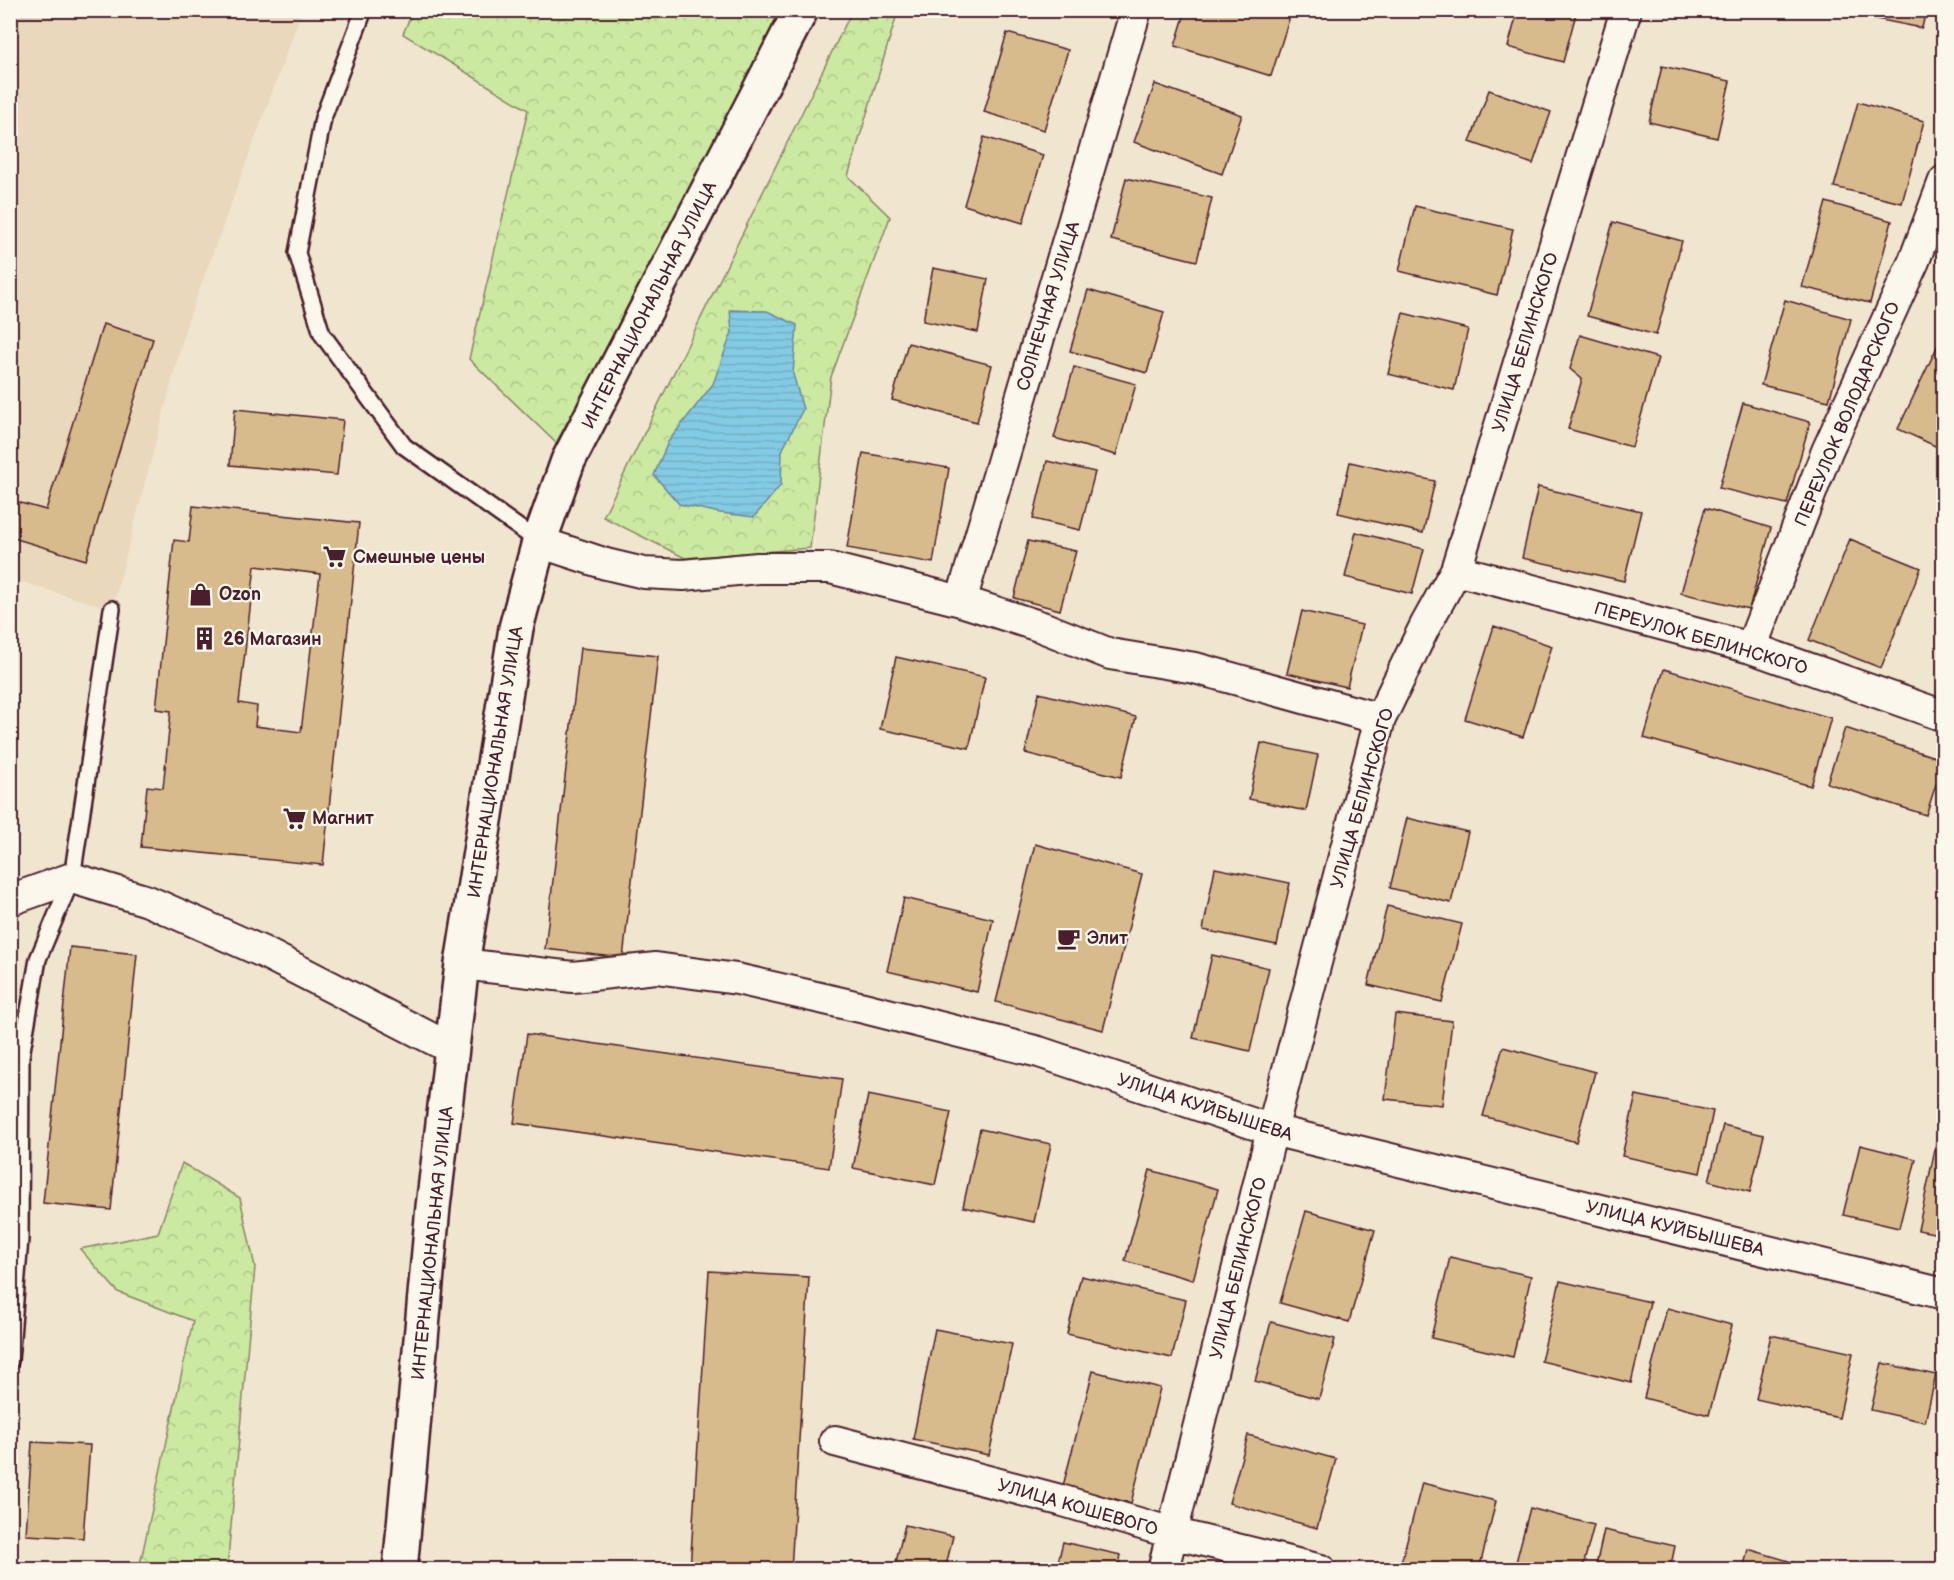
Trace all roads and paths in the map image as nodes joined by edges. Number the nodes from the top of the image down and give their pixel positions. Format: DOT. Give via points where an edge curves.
graph roads {
  1 [pos="364,10"];
  2 [pos="1136,10"];
  3 [pos="1626,10"];
  4 [pos="798,12"];
  5 [pos="1944,181"];
  6 [pos="538,542"];
  7 [pos="1456,570"];
  8 [pos="961,601"];
  9 [pos="112,609"];
  10 [pos="1751,648"];
  11 [pos="1944,716"];
  12 [pos="1380,719"];
  13 [pos="72,878"];
  14 [pos="10,900"];
  15 [pos="462,964"];
  16 [pos="452,1048"];
  17 [pos="1272,1131"];
  18 [pos="1944,1294"];
  19 [pos="10,1361"];
  20 [pos="835,1442"];
  21 [pos="1172,1533"];
  22 [pos="400,1569"];
  23 [pos="1163,1569"];
  24 [pos="1321,1569"];
  1 -- 6 [label="lane" via="323,118 297,253 322,334 404,446"];
  2 -- 8 [label="street, СОЛНЕЧНАЯ УЛИЦА"];
  3 -- 7 [label="street, УЛИЦА БЕЛИНСКОГО"];
  4 -- 6 [label="main road, ИНТЕРНАЦИОНАЛЬНАЯ УЛИЦА" via="568,461"];
  5 -- 10 [label="street, ПЕРЕУЛОК ВОЛОДАРСКОГО" via="1914,261 1827,451"];
  6 -- 8 [label="street" via="644,573 683,575 759,568 830,568"];
  6 -- 15 [label="main road, ИНТЕРНАЦИОНАЛЬНАЯ УЛИЦА" via="516,628"];
  7 -- 10 [label="street, ПЕРЕУЛОК БЕЛИНСКОГО"];
  7 -- 12 [label="street, УЛИЦА БЕЛИНСКОГО"];
  8 -- 12 [label="street" via="1110,654 1195,668"];
  9 -- 13 [label="lane"];
  10 -- 11 [label="street, ПЕРЕУЛОК БЕЛИНСКОГО"];
  12 -- 17 [label="street, УЛИЦА БЕЛИНСКОГО"];
  13 -- 14 [label="street"];
  13 -- 16 [label="street" via="148,901 253,947"];
  13 -- 19 [label="lane" via="38,959 21,1056 20,1239"];
  15 -- 16 [label="main road, ИНТЕРНАЦИОНАЛЬНАЯ УЛИЦА"];
  15 -- 17 [label="street, УЛИЦА КУЙБЫШЕВА" via="573,977 656,968 737,979 1039,1052"];
  16 -- 22 [label="main road, ИНТЕРНАЦИОНАЛЬНАЯ УЛИЦА" via="433,1207"];
  17 -- 18 [label="street, УЛИЦА КУЙБЫШЕВА"];
  17 -- 21 [label="street, УЛИЦА БЕЛИНСКОГО"];
  20 -- 21 [label="street, УЛИЦА КОШЕВОГО"];
  21 -- 23 [label="street, УЛИЦА БЕЛИНСКОГО"];
  21 -- 24 [label="street, УЛИЦА КОШЕВОГО"];
}
